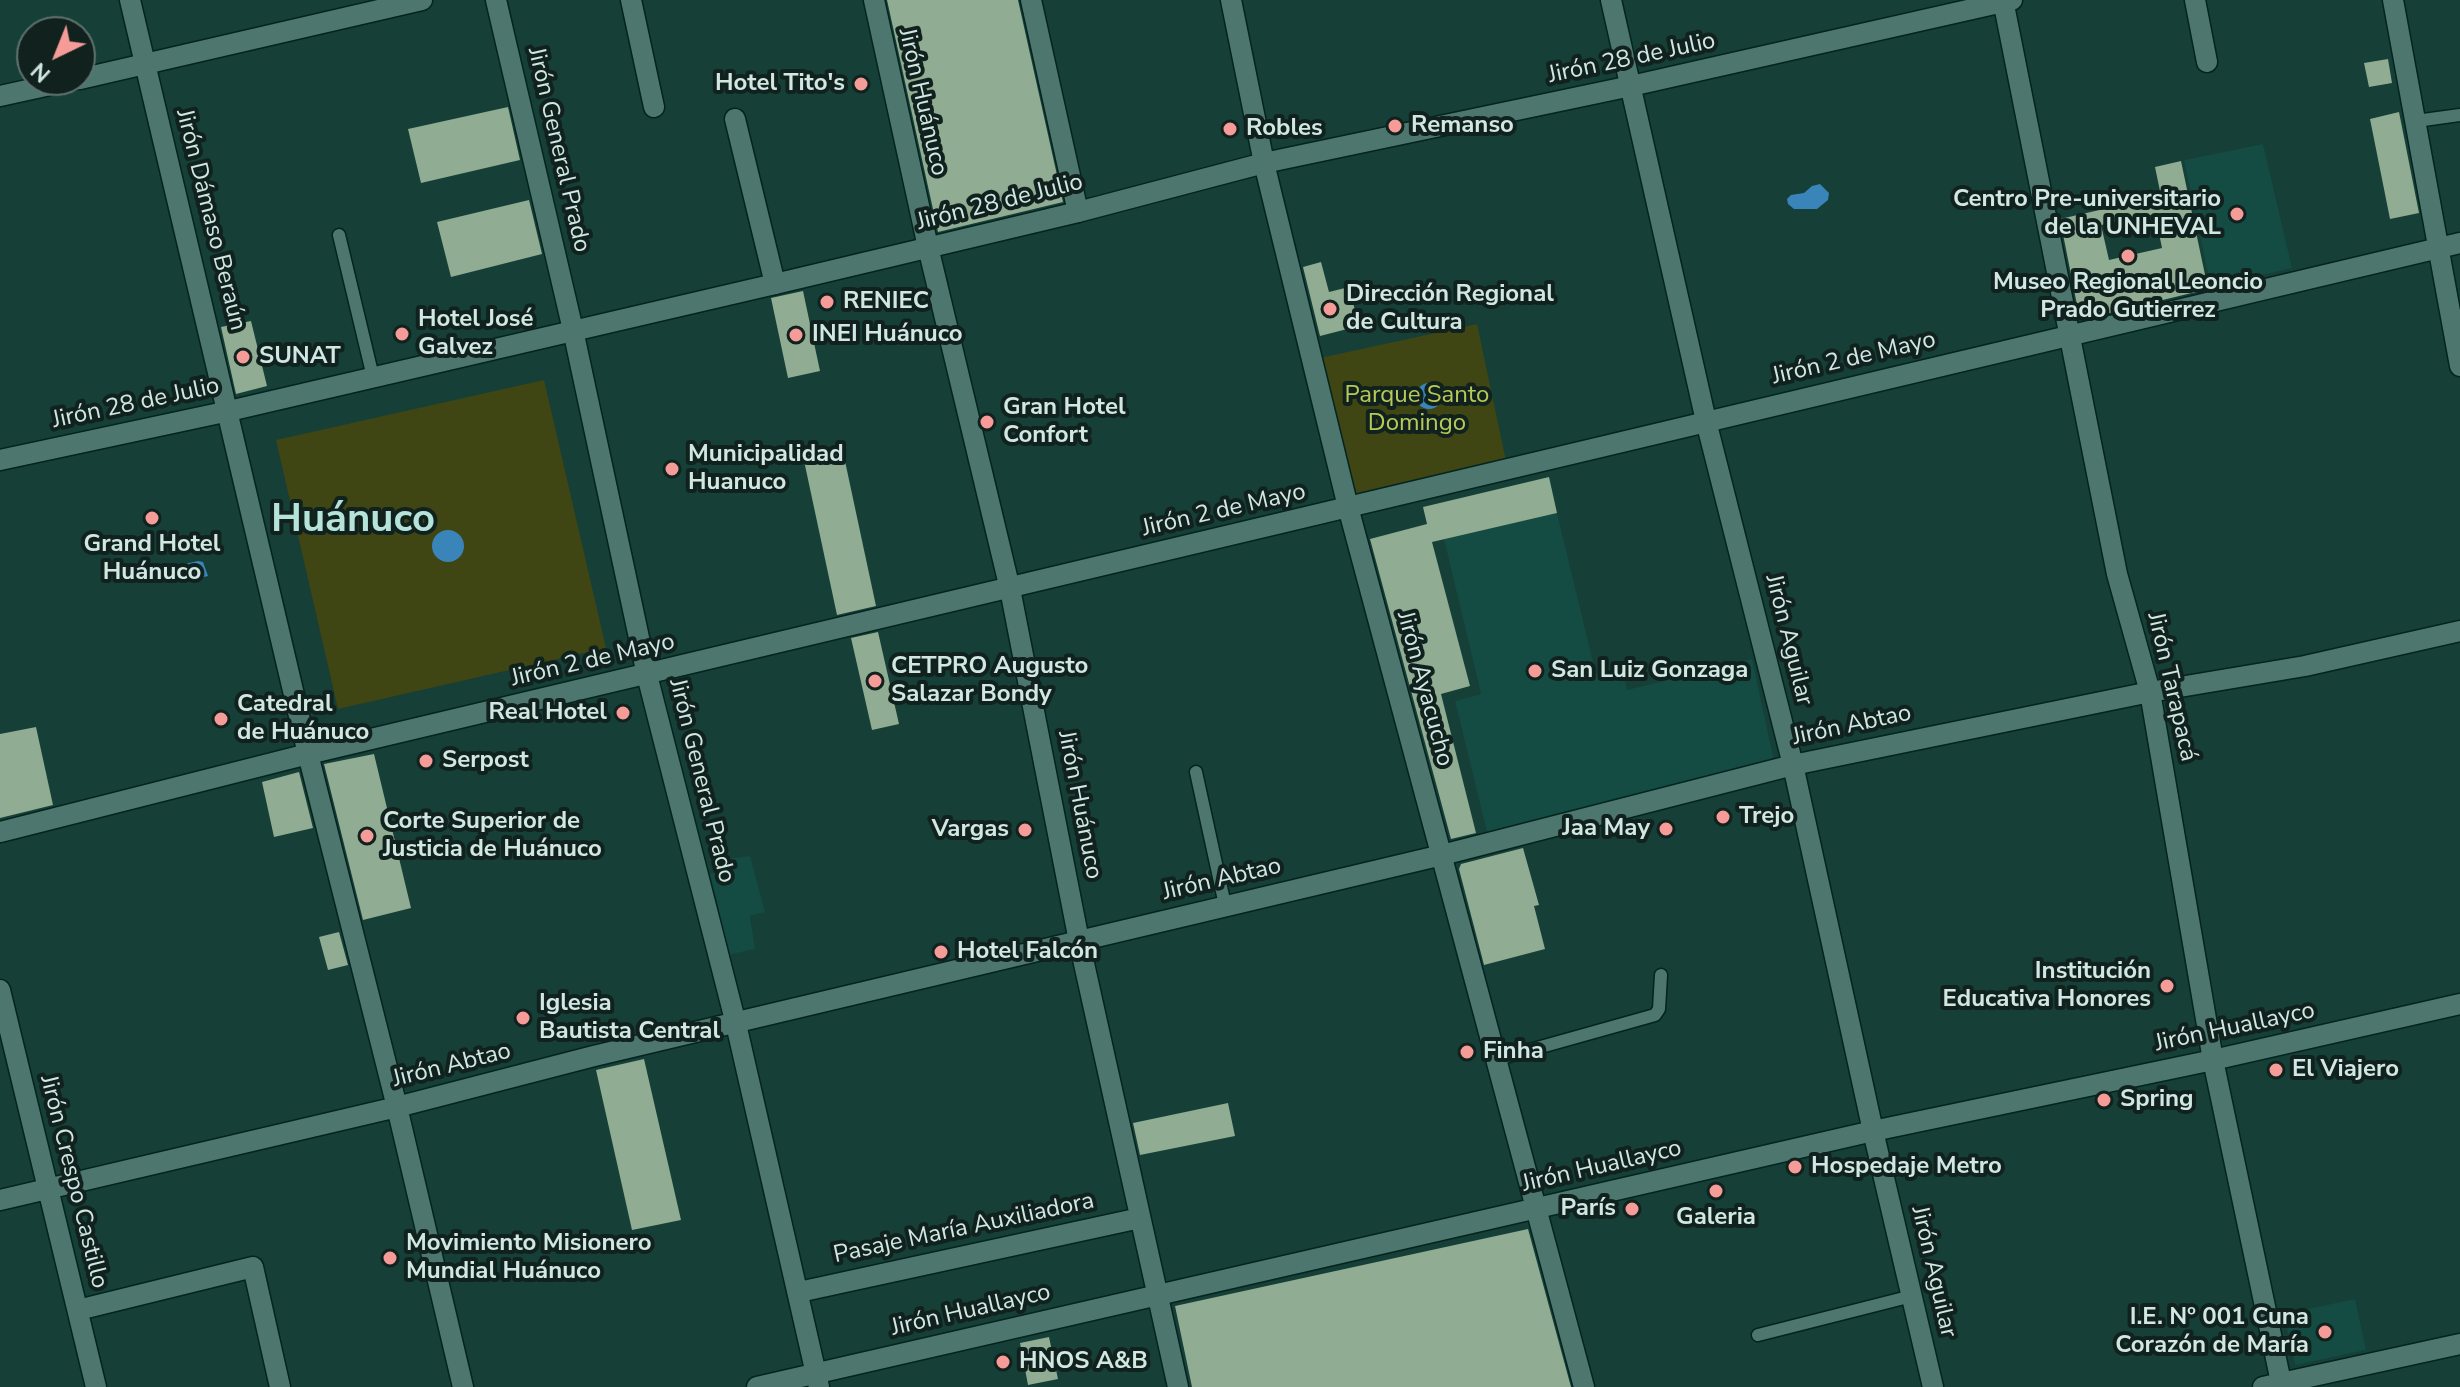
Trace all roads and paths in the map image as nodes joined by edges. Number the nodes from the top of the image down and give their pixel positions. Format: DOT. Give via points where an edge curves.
graph roads {
  1 [pos="130,0"];
  2 [pos="422,0"];
  3 [pos="496,0"];
  4 [pos="631,0"];
  5 [pos="874,0"];
  6 [pos="1031,0"];
  7 [pos="1231,0"];
  8 [pos="1611,0"];
  9 [pos="2195,0"];
  10 [pos="2393,0"];
  11 [pos="2006,1"];
  12 [pos="2207,62"];
  13 [pos="146,64"];
  14 [pos="96,75"];
  15 [pos="1631,86"];
  16 [pos="654,107"];
  17 [pos="2460,115"];
  18 [pos="735,119"];
  19 [pos="2416,121"];
  20 [pos="1264,163"];
  21 [pos="1078,212"];
  22 [pos="339,235"];
  23 [pos="2450,245"];
  24 [pos="928,247"];
  25 [pos="775,284"];
  26 [pos="573,330"];
  27 [pos="2071,334"];
  28 [pos="2460,366"];
  29 [pos="373,377"];
  30 [pos="229,411"];
  31 [pos="1706,421"];
  32 [pos="0,460"];
  33 [pos="1348,507"];
  34 [pos="1010,589"];
  35 [pos="2460,631"];
  36 [pos="647,675"];
  37 [pos="2150,692"];
  38 [pos="308,754"];
  39 [pos="1793,765"];
  40 [pos="1196,772"];
  41 [pos="0,832"];
  42 [pos="1442,855"];
  43 [pos="1225,905"];
  44 [pos="1079,941"];
  45 [pos="1661,975"];
  46 [pos="0,990"];
  47 [pos="2460,1004"];
  48 [pos="736,1024"];
  49 [pos="1498,1059"];
  50 [pos="2213,1060"];
  51 [pos="397,1107"];
  52 [pos="1873,1131"];
  53 [pos="49,1188"];
  54 [pos="0,1200"];
  55 [pos="1536,1209"];
  56 [pos="1140,1218"];
  57 [pos="799,1292"];
  58 [pos="1912,1296"];
  59 [pos="1157,1297"];
  60 [pos="78,1310"];
  61 [pos="1758,1335"];
  62 [pos="2460,1344"];
  63 [pos="818,1380"];
  64 [pos="2275,1386"];
  65 [pos="96,1387"];
  66 [pos="280,1387"];
  67 [pos="463,1387"];
  68 [pos="757,1387"];
  69 [pos="1178,1387"];
  70 [pos="1584,1387"];
  71 [pos="1933,1387"];
  1 -- 13 [label="street, Jirón Dámaso Beraún"];
  2 -- 13 [label="street"];
  3 -- 26 [label="street, Jirón General Prado"];
  4 -- 16 [label="street"];
  5 -- 24 [label="street, Jirón Huánuco"];
  6 -- 21 [label="street"];
  7 -- 20 [label="street, Jirón Ayacucho"];
  8 -- 15 [label="street, Jirón Aguilar"];
  9 -- 12 [label="street"];
  10 -- 19 [label="street"];
  11 -- 15 [label="street, Jirón 28 de Julio"];
  11 -- 27 [label="street, Jirón Tarapacá"];
  13 -- 14 [label="street"];
  13 -- 30 [label="street, Jirón Dámaso Beraún"];
  15 -- 20 [label="street, Jirón 28 de Julio"];
  15 -- 31 [label="street, Jirón Aguilar"];
  17 -- 19 [label="lane"];
  18 -- 25 [label="street"];
  19 -- 23 [label="street"];
  20 -- 21 [label="street, Jirón 28 de Julio"];
  20 -- 33 [label="street, Jirón Ayacucho"];
  21 -- 24 [label="street, Jirón 28 de Julio"];
  22 -- 29 [label="lane"];
  23 -- 27 [label="street, Jirón 2 de Mayo"];
  23 -- 28 [label="street"];
  24 -- 25 [label="street, Jirón 28 de Julio"];
  24 -- 34 [label="street, Jirón Huánuco"];
  25 -- 26 [label="street, Jirón 28 de Julio"];
  26 -- 29 [label="street, Jirón 28 de Julio"];
  26 -- 36 [label="street, Jirón General Prado"];
  27 -- 31 [label="street, Jirón 2 de Mayo"];
  27 -- 37 [label="street, Jirón Tarapacá" via="2117,574"];
  29 -- 30 [label="street, Jirón 28 de Julio"];
  30 -- 32 [label="street, Jirón 28 de Julio"];
  30 -- 38 [label="street, Jirón Dámaso Beraún"];
  31 -- 33 [label="street, Jirón 2 de Mayo"];
  31 -- 39 [label="street, Jirón Aguilar"];
  33 -- 34 [label="street, Jirón 2 de Mayo"];
  33 -- 42 [label="street, Jirón Ayacucho"];
  34 -- 36 [label="street, Jirón 2 de Mayo"];
  34 -- 44 [label="street, Jirón Huánuco"];
  35 -- 37 [label="street, Jirón Abtao" via="2305,666"];
  36 -- 38 [label="street, Jirón 2 de Mayo"];
  36 -- 48 [label="street, Jirón General Prado"];
  37 -- 39 [label="street, Jirón Abtao"];
  37 -- 50 [label="street, Jirón Tarapacá"];
  38 -- 41 [label="street, Jirón 2 de Mayo"];
  38 -- 51 [label="street, Jirón Dámaso Beraún"];
  39 -- 42 [label="street, Jirón Abtao"];
  39 -- 52 [label="street, Jirón Aguilar"];
  40 -- 43 [label="lane"];
  42 -- 43 [label="street, Jirón Abtao"];
  42 -- 49 [label="street, Jirón Ayacucho"];
  43 -- 44 [label="street, Jirón Abtao"];
  44 -- 48 [label="street, Jirón Abtao"];
  44 -- 56 [label="street, Jirón Huánuco"];
  45 -- 49 [label="lane" via="1655,1015"];
  46 -- 53 [label="street, Jirón Crespo Castillo"];
  47 -- 50 [label="street, Jirón Huallayco"];
  48 -- 51 [label="street, Jirón Abtao"];
  48 -- 57 [label="street, Jirón General Prado"];
  49 -- 55 [label="street, Jirón Ayacucho"];
  50 -- 52 [label="street, Jirón Huallayco"];
  50 -- 64 [label="street, Jirón Tarapacá"];
  51 -- 53 [label="street, Jirón Abtao"];
  51 -- 67 [label="street, Jirón Dámaso Beraún"];
  52 -- 55 [label="street, Jirón Huallayco"];
  52 -- 58 [label="street, Jirón Aguilar"];
  53 -- 54 [label="street, Jirón Abtao"];
  53 -- 60 [label="street, Jirón Crespo Castillo"];
  55 -- 59 [label="street, Jirón Huallayco"];
  55 -- 70 [label="street, Jirón Ayacucho"];
  56 -- 57 [label="street, Pasaje María Auxiliadora"];
  56 -- 59 [label="street, Jirón Huánuco"];
  57 -- 63 [label="street, Jirón General Prado"];
  58 -- 61 [label="lane"];
  58 -- 71 [label="street, Jirón Aguilar"];
  59 -- 63 [label="street, Jirón Huallayco"];
  59 -- 69 [label="street, Jirón Huánuco"];
  60 -- 65 [label="street, Jirón Crespo Castillo"];
  60 -- 66 [label="street" via="253,1267"];
  62 -- 64 [label="street"];
  63 -- 68 [label="street, Jirón Huallayco"];
}
